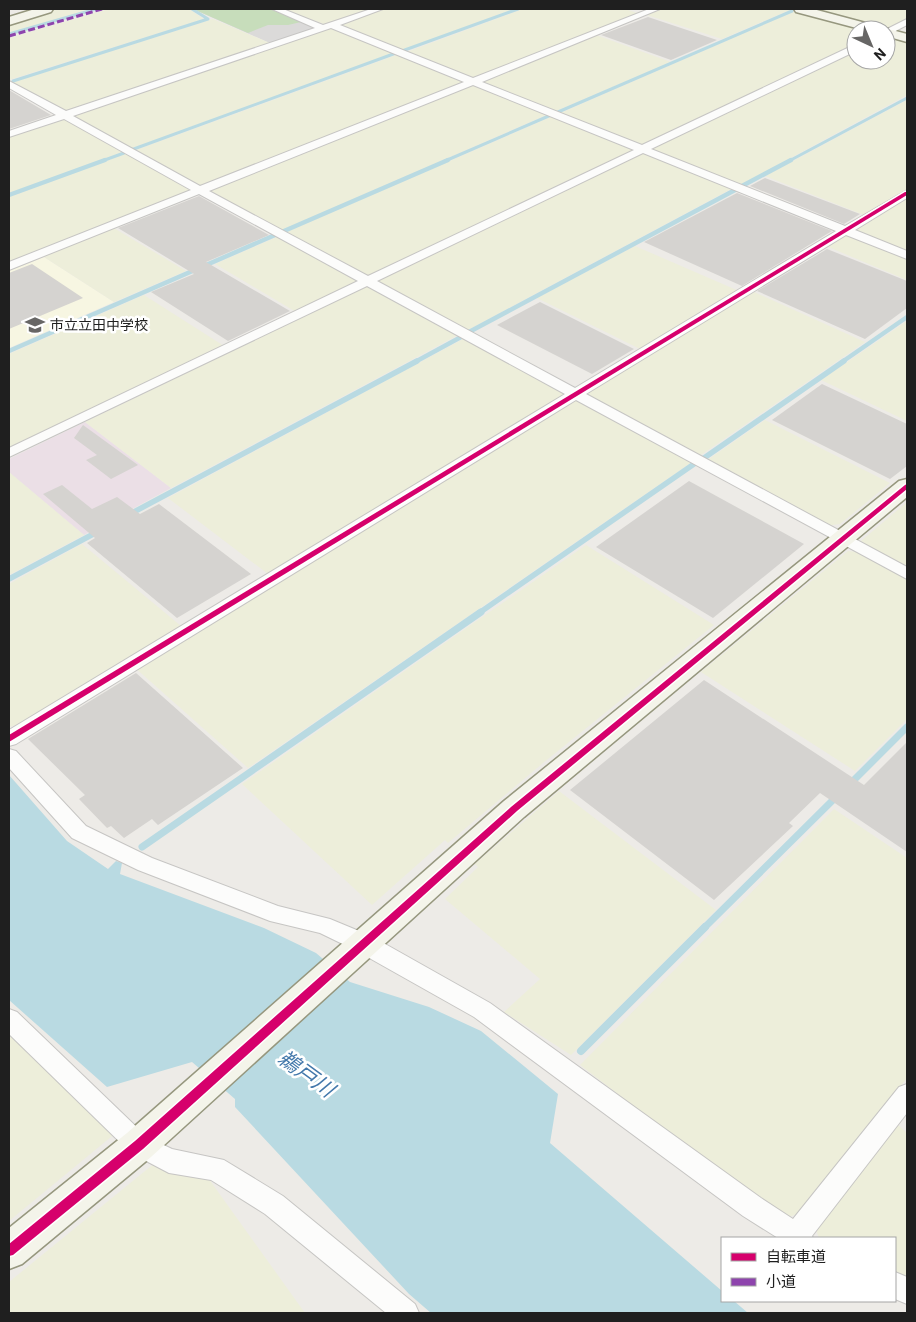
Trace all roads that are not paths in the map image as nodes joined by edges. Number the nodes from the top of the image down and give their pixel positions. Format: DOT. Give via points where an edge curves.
graph roads {
  1 [pos="46,9"];
  2 [pos="276,9"];
  3 [pos="379,9"];
  4 [pos="656,9"];
  5 [pos="800,9"];
  6 [pos="9,21"];
  7 [pos="846,22"];
  8 [pos="327,26"];
  9 [pos="846,52"];
  10 [pos="473,82"];
  11 [pos="9,84"];
  12 [pos="63,116"];
  13 [pos="9,134"];
  14 [pos="642,150"];
  15 [pos="199,190"];
  16 [pos="907,194"];
  17 [pos="846,230"];
  18 [pos="907,255"];
  19 [pos="9,266"];
  20 [pos="367,281"];
  21 [pos="575,394"];
  22 [pos="9,453"];
  23 [pos="907,486"];
  24 [pos="843,538"];
  25 [pos="907,574"];
  26 [pos="9,739"];
  27 [pos="9,756"];
  28 [pos="352,952"];
  29 [pos="9,1019"];
  30 [pos="907,1095"];
  31 [pos="139,1145"];
  32 [pos="798,1237"];
  33 [pos="9,1251"];
  34 [pos="406,1313"];
  1 -- 6 [label="street"];
  2 -- 8 [label="street"];
  3 -- 8 [label="street"];
  4 -- 10 [label="street"];
  5 -- 7 [label="street"];
  8 -- 10 [label="street"];
  8 -- 12 [label="street"];
  9 -- 14 [label="street"];
  10 -- 14 [label="street"];
  10 -- 15 [label="street"];
  11 -- 12 [label="street"];
  12 -- 13 [label="street"];
  12 -- 15 [label="street"];
  14 -- 17 [label="street"];
  14 -- 20 [label="street"];
  15 -- 19 [label="street"];
  15 -- 20 [label="street"];
  16 -- 17 [label="street"];
  17 -- 18 [label="street"];
  17 -- 21 [label="street"];
  20 -- 21 [label="street"];
  20 -- 22 [label="street"];
  21 -- 24 [label="street"];
  21 -- 26 [label="street"];
  23 -- 24 [label="street"];
  24 -- 25 [label="street"];
  24 -- 28 [label="street" via="514,809"];
  27 -- 28 [label="street" via="79,832 145,864 277,915 323,925"];
  28 -- 31 [label="street"];
  28 -- 32 [label="street" via="482,1010"];
  29 -- 31 [label="street"];
  30 -- 32 [label="street"];
  31 -- 33 [label="street"];
  31 -- 34 [label="street" via="169,1161 215,1169 274,1205"];
}
